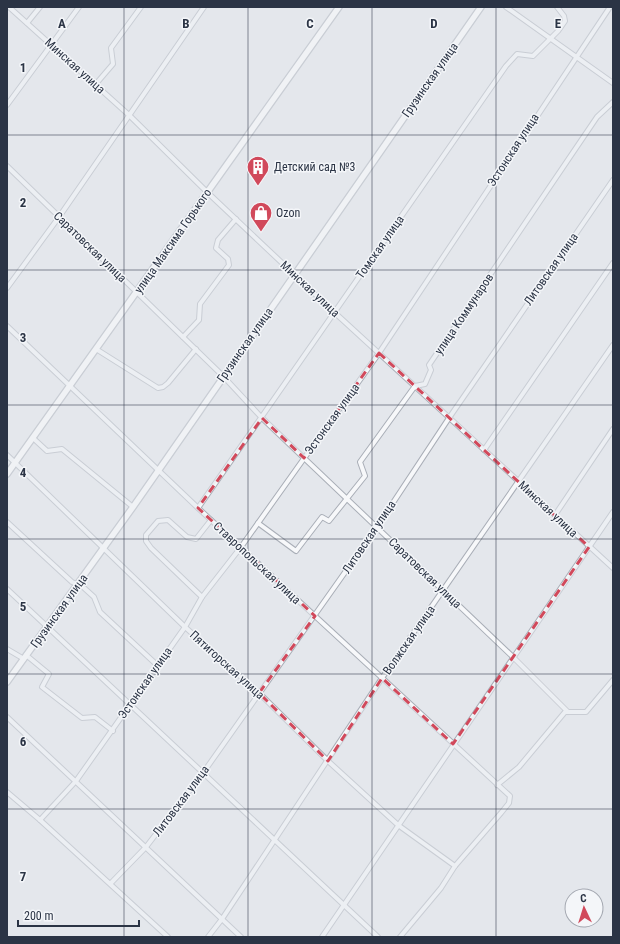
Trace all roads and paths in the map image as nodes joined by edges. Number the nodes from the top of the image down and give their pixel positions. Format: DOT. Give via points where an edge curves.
graph roads {
  1 [pos="9,7"];
  2 [pos="40,7"];
  3 [pos="79,7"];
  4 [pos="141,7"];
  5 [pos="204,7"];
  6 [pos="340,7"];
  7 [pos="481,7"];
  8 [pos="506,7"];
  9 [pos="557,7"];
  10 [pos="610,7"];
  11 [pos="27,23"];
  12 [pos="549,38"];
  13 [pos="51,44"];
  14 [pos="575,57"];
  15 [pos="613,83"];
  16 [pos="95,85"];
  17 [pos="613,102"];
  18 [pos="7,105"];
  19 [pos="129,115"];
  20 [pos="7,166"];
  21 [pos="613,180"];
  22 [pos="207,192"];
  23 [pos="59,217"];
  24 [pos="236,219"];
  25 [pos="613,264"];
  26 [pos="295,274"];
  27 [pos="7,288"];
  28 [pos="137,292"];
  29 [pos="334,312"];
  30 [pos="7,326"];
  31 [pos="183,337"];
  32 [pos="613,345"];
  33 [pos="96,349"];
  34 [pos="196,349"];
  35 [pos="380,353"];
  36 [pos="223,376"];
  37 [pos="70,386"];
  38 [pos="415,386"];
  39 [pos="262,418"];
  40 [pos="449,418"];
  41 [pos="613,429"];
  42 [pos="33,438"];
  43 [pos="484,450"];
  44 [pos="7,455"];
  45 [pos="304,458"];
  46 [pos="15,463"];
  47 [pos="159,470"];
  48 [pos="7,474"];
  49 [pos="520,482"];
  50 [pos="346,498"];
  51 [pos="133,507"];
  52 [pos="198,508"];
  53 [pos="613,512"];
  54 [pos="555,515"];
  55 [pos="211,520"];
  56 [pos="7,522"];
  57 [pos="258,523"];
  58 [pos="377,527"];
  59 [pos="589,547"];
  60 [pos="104,548"];
  61 [pos="240,548"];
  62 [pos="613,568"];
  63 [pos="78,585"];
  64 [pos="7,588"];
  65 [pos="444,591"];
  66 [pos="202,597"];
  67 [pos="315,616"];
  68 [pos="185,626"];
  69 [pos="48,627"];
  70 [pos="7,649"];
  71 [pos="25,657"];
  72 [pos="513,657"];
  73 [pos="157,665"];
  74 [pos="382,678"];
  75 [pos="613,680"];
  76 [pos="7,682"];
  77 [pos="259,693"];
  78 [pos="130,704"];
  79 [pos="568,712"];
  80 [pos="7,717"];
  81 [pos="112,731"];
  82 [pos="453,744"];
  83 [pos="328,761"];
  84 [pos="203,773"];
  85 [pos="76,781"];
  86 [pos="497,785"];
  87 [pos="7,792"];
  88 [pos="40,820"];
  89 [pos="398,825"];
  90 [pos="274,840"];
  91 [pos="146,847"];
  92 [pos="455,866"];
  93 [pos="111,884"];
  94 [pos="343,904"];
  95 [pos="222,919"];
  96 [pos="168,937"];
  97 [pos="208,937"];
  98 [pos="241,937"];
  99 [pos="322,937"];
  100 [pos="378,937"];
  101 [pos="400,937"];
  1 -- 11 [label="street, Минская улица"];
  2 -- 11 [label="street"];
  3 -- 13 [label="street"];
  4 -- 16 [label="street" via="111,48 113,64"];
  5 -- 19 [label="street"];
  6 -- 22 [label="main road, улица Максима Горького"];
  7 -- 26 [label="main road, Грузинская улица"];
  8 -- 12 [label="street"];
  9 -- 12 [label="street, Томская улица" via="565,21"];
  10 -- 14 [label="street, Эстонская улица"];
  11 -- 13 [label="street, Минская улица"];
  12 -- 14 [label="street"];
  12 -- 29 [label="street, Томская улица" via="533,56 516,54 511,59"];
  13 -- 16 [label="street, Минская улица"];
  13 -- 18 [label="street"];
  14 -- 15 [label="street"];
  14 -- 35 [label="street, Эстонская улица"];
  16 -- 19 [label="street, Минская улица"];
  17 -- 38 [label="street, улица Коммунаров" via="597,117 429,365 431,370 424,384"];
  19 -- 22 [label="street, Минская улица"];
  19 -- 23 [label="street"];
  20 -- 23 [label="street, Саратовская улица"];
  21 -- 40 [label="street, Литовская улица"];
  22 -- 24 [label="street, Минская улица"];
  22 -- 28 [label="main road, улица Максима Горького"];
  23 -- 27 [label="street"];
  23 -- 28 [label="street, Саратовская улица"];
  24 -- 26 [label="street, Минская улица"];
  24 -- 31 [label="street" via="218,240 216,248 228,259 229,265 200,304 199,320"];
  25 -- 43 [label="street"];
  26 -- 29 [label="street, Минская улица"];
  26 -- 36 [label="main road, Грузинская улица"];
  28 -- 31 [label="street, Саратовская улица"];
  28 -- 33 [label="main road, улица Максима Горького"];
  29 -- 35 [label="street, Минская улица"];
  29 -- 39 [label="street, Томская улица"];
  30 -- 37 [label="street, Ставропольская улица"];
  31 -- 34 [label="street, Саратовская улица"];
  32 -- 49 [label="street, Волжская улица"];
  33 -- 34 [label="street" via="158,388 168,383"];
  33 -- 37 [label="main road, улица Максима Горького"];
  34 -- 36 [label="street, Саратовская улица"];
  35 -- 38 [label="street, Минская улица"];
  35 -- 45 [label="street, Эстонская улица"];
  36 -- 39 [label="street, Саратовская улица"];
  36 -- 47 [label="main road, Грузинская улица"];
  37 -- 42 [label="main road, улица Максима Горького"];
  37 -- 47 [label="street, Ставропольская улица"];
  38 -- 40 [label="street, Минская улица"];
  38 -- 50 [label="street, улица Коммунаров" via="360,462 365,476"];
  39 -- 45 [label="street, Саратовская улица"];
  39 -- 52 [label="street, Томская улица"];
  40 -- 43 [label="street, Минская улица"];
  40 -- 58 [label="street, Литовская улица"];
  41 -- 54 [label="street"];
  42 -- 46 [label="main road, улица Максима Горького"];
  42 -- 51 [label="street" via="47,450 62,449"];
  43 -- 49 [label="street, Минская улица"];
  44 -- 46 [label="street, Пятигорская улица"];
  45 -- 50 [label="street, Саратовская улица"];
  45 -- 57 [label="street, Эстонская улица"];
  46 -- 48 [label="main road, улица Максима Горького"];
  46 -- 60 [label="street, Пятигорская улица"];
  47 -- 51 [label="main road, Грузинская улица"];
  47 -- 52 [label="street, Ставропольская улица"];
  49 -- 54 [label="street, Минская улица"];
  49 -- 65 [label="street, Волжская улица"];
  50 -- 57 [label="street, улица Коммунаров" via="329,521 322,517 296,551"];
  50 -- 58 [label="street, Саратовская улица"];
  51 -- 60 [label="main road, Грузинская улица"];
  52 -- 55 [label="street, Ставропольская улица"];
  53 -- 59 [label="street"];
  54 -- 59 [label="street, Минская улица"];
  55 -- 61 [label="street, Ставропольская улица"];
  55 -- 66 [label="street" via="196,539 186,537 168,520 158,521 146,534 146,541 151,548"];
  56 -- 63 [label="street"];
  57 -- 61 [label="street, Эстонская улица"];
  58 -- 65 [label="street, Саратовская улица"];
  58 -- 67 [label="street, Литовская улица"];
  59 -- 62 [label="street, Минская улица"];
  59 -- 72 [label="street"];
  60 -- 63 [label="main road, Грузинская улица"];
  60 -- 68 [label="street, Пятигорская улица"];
  61 -- 66 [label="street, Эстонская улица"];
  61 -- 67 [label="street, Ставропольская улица"];
  63 -- 69 [label="main road, Грузинская улица"];
  63 -- 73 [label="street" via="94,597 100,612"];
  64 -- 69 [label="street"];
  65 -- 72 [label="street, Саратовская улица"];
  65 -- 74 [label="street, Волжская улица"];
  66 -- 68 [label="street, Эстонская улица"];
  67 -- 74 [label="street, Ставропольская улица"];
  67 -- 77 [label="street, Литовская улица"];
  68 -- 73 [label="street, Эстонская улица"];
  68 -- 77 [label="street, Пятигорская улица"];
  69 -- 71 [label="main road, Грузинская улица"];
  69 -- 78 [label="street"];
  70 -- 71 [label="street"];
  71 -- 76 [label="main road, Грузинская улица"];
  71 -- 81 [label="street" via="49,674 42,687 82,718 95,717"];
  72 -- 79 [label="street, Саратовская улица"];
  72 -- 82 [label="street"];
  73 -- 78 [label="street, Эстонская улица"];
  74 -- 82 [label="street, Ставропольская улица"];
  74 -- 83 [label="street, Волжская улица"];
  75 -- 79 [label="street" via="586,712"];
  77 -- 83 [label="street, Пятигорская улица"];
  77 -- 84 [label="street, Литовская улица"];
  78 -- 81 [label="street, Эстонская улица"];
  78 -- 84 [label="street"];
  79 -- 86 [label="street" via="565,712 519,767"];
  80 -- 85 [label="street"];
  81 -- 85 [label="street, Эстонская улица"];
  82 -- 86 [label="street, Ставропольская улица"];
  82 -- 89 [label="street"];
  83 -- 89 [label="street, Пятигорская улица"];
  83 -- 90 [label="street, Волжская улица"];
  84 -- 90 [label="street"];
  84 -- 91 [label="street, Литовская улица"];
  85 -- 88 [label="street, Эстонская улица"];
  85 -- 91 [label="street"];
  86 -- 92 [label="street, Ставропольская улица" via="510,796 509,803"];
  87 -- 88 [label="street"];
  88 -- 93 [label="street"];
  89 -- 92 [label="street, Пятигорская улица"];
  89 -- 94 [label="street"];
  90 -- 94 [label="street"];
  90 -- 95 [label="street, Волжская улица"];
  91 -- 93 [label="street, Литовская улица"];
  91 -- 95 [label="street"];
  92 -- 101 [label="street" via="441,888"];
  93 -- 96 [label="street"];
  94 -- 99 [label="street"];
  94 -- 100 [label="street"];
  95 -- 97 [label="street, Волжская улица"];
  95 -- 98 [label="street"];
}
